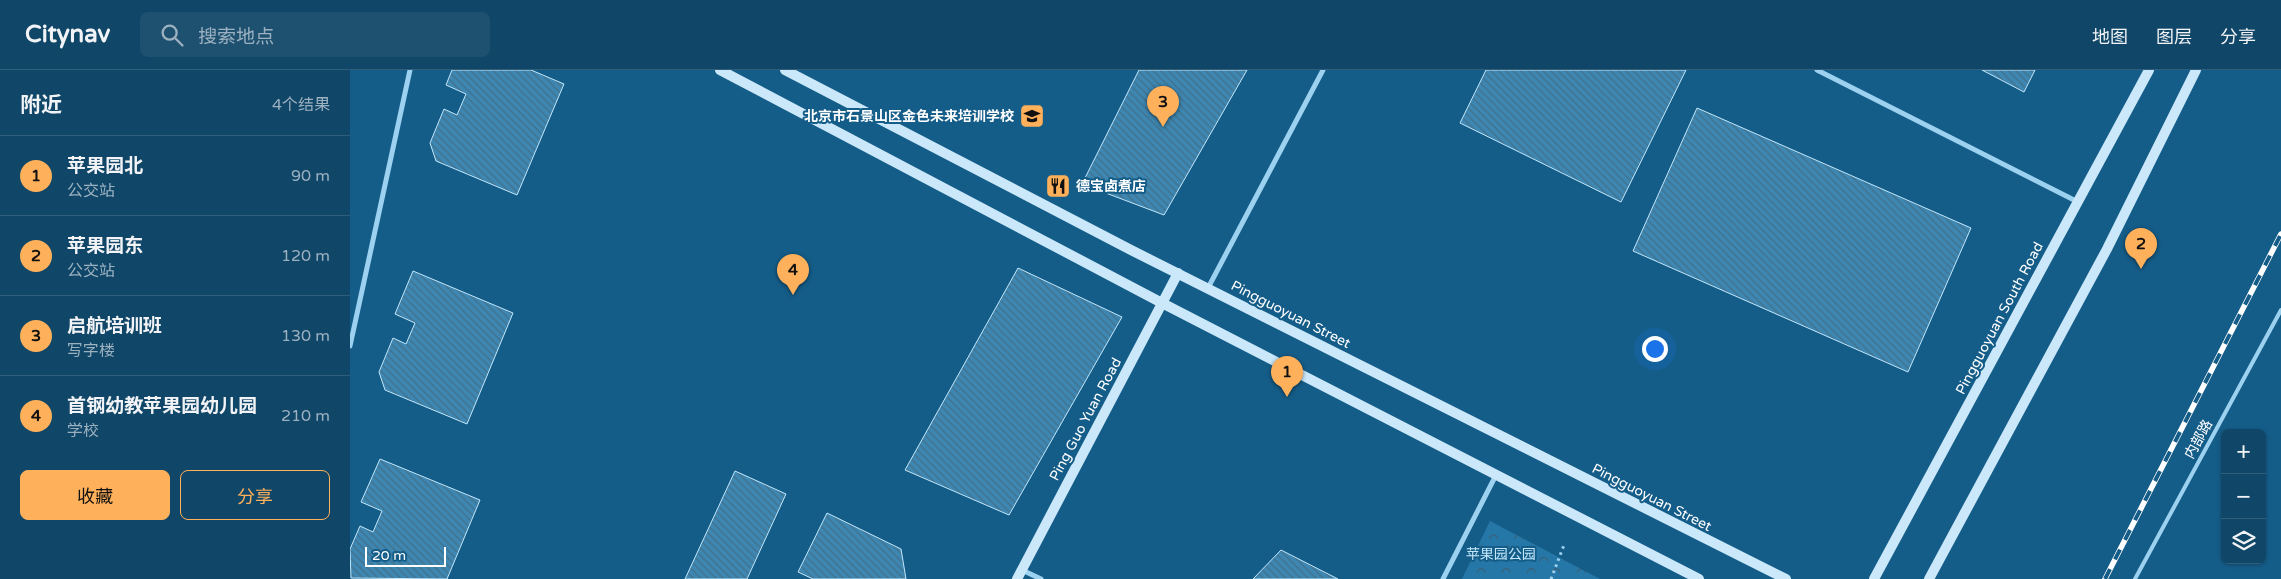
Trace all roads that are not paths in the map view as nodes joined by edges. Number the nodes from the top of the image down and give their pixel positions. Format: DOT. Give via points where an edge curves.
graph roads {
  1 [pos="410,70"];
  2 [pos="720,70"];
  3 [pos="785,70"];
  4 [pos="1323,70"];
  5 [pos="1817,70"];
  6 [pos="2148,70"];
  7 [pos="2196,70"];
  8 [pos="2078,202"];
  9 [pos="1178,273"];
  10 [pos="1208,288"];
  11 [pos="1162,303"];
  12 [pos="2281,310"];
  13 [pos="350,346"];
  14 [pos="1496,475"];
  15 [pos="1020,574"];
  16 [pos="1041,579"];
  17 [pos="1443,579"];
  18 [pos="1699,579"];
  19 [pos="1786,579"];
  20 [pos="1874,579"];
  21 [pos="1928,579"];
  22 [pos="2135,579"];
  1 -- 13 [label="street"];
  2 -- 11 [label="main road"];
  3 -- 9 [label="main road, Pingguoyuan Street"];
  4 -- 10 [label="street"];
  5 -- 8 [label="street"];
  6 -- 8 [label="main road, Pingguoyuan South Road"];
  7 -- 21 [label="main road" via="2108,249"];
  8 -- 20 [label="main road, Pingguoyuan South Road"];
  9 -- 10 [label="main road, Pingguoyuan Street"];
  9 -- 11 [label="main road, Ping Guo Yuan Road"];
  10 -- 19 [label="main road, Pingguoyuan Street"];
  11 -- 14 [label="main road"];
  11 -- 15 [label="main road, Ping Guo Yuan Road"];
  12 -- 22 [label="lane, 内部路"];
  14 -- 17 [label="street"];
  14 -- 18 [label="main road"];
  15 -- 16 [label="street"];
}
